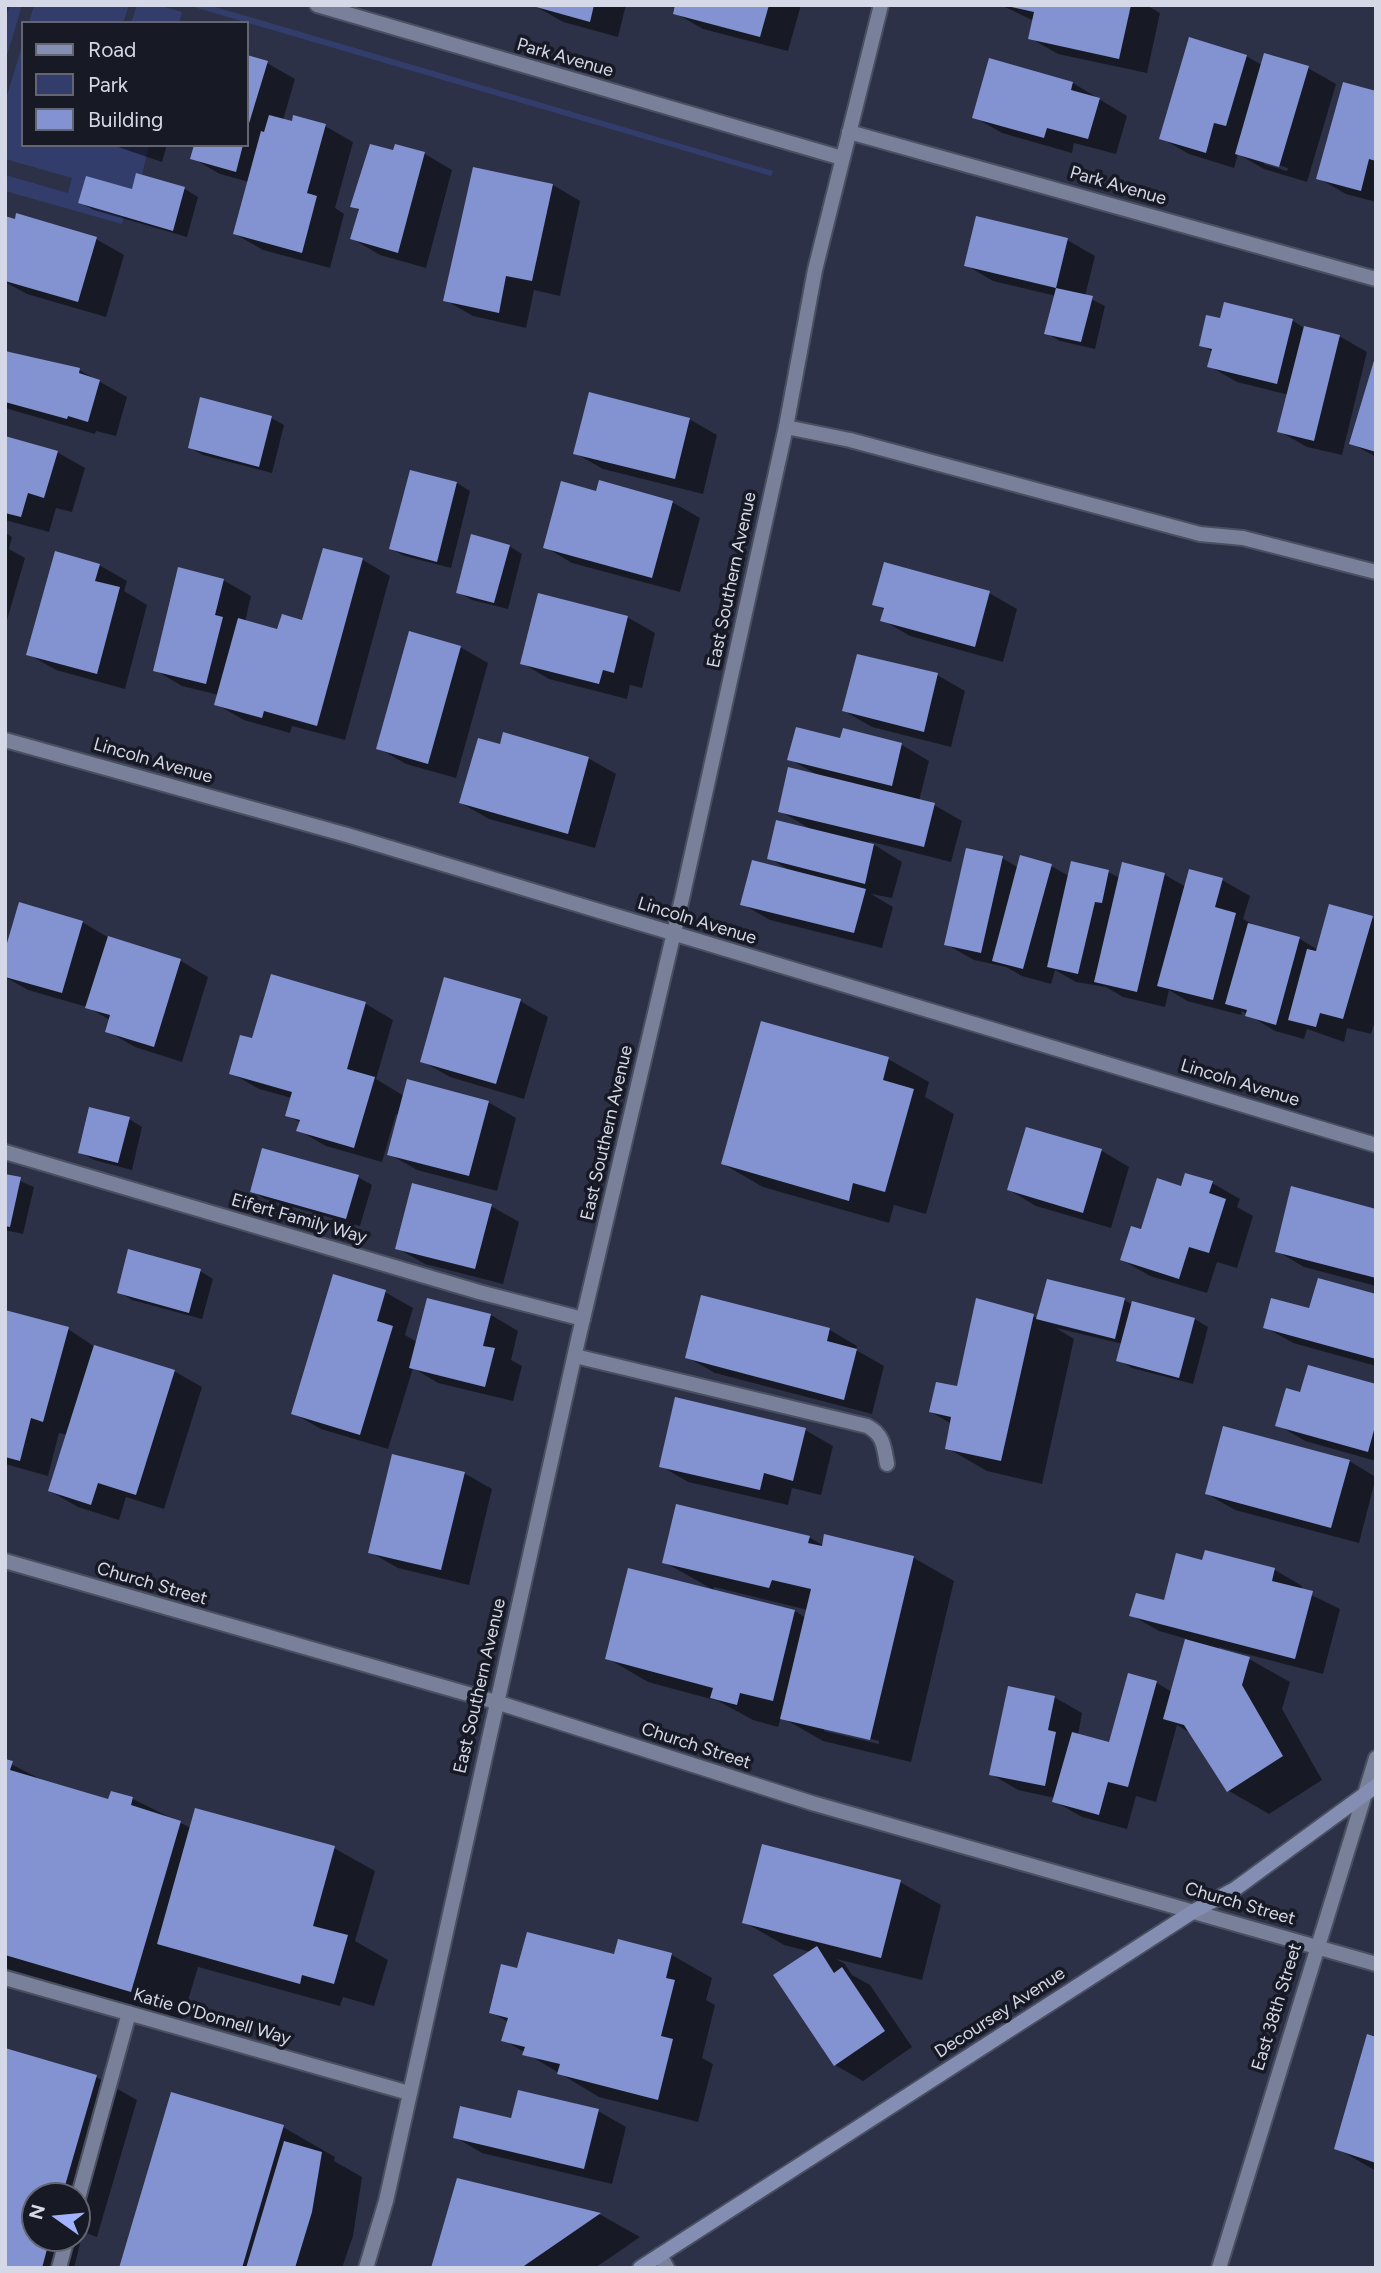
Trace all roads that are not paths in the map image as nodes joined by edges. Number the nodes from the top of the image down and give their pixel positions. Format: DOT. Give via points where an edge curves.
graph roads {
  1 [pos="317,5"];
  2 [pos="881,5"];
  3 [pos="849,131"];
  4 [pos="842,158"];
  5 [pos="1376,279"];
  6 [pos="786,427"];
  7 [pos="1376,572"];
  8 [pos="5,740"];
  9 [pos="673,934"];
  10 [pos="1376,1145"];
  11 [pos="5,1152"];
  12 [pos="583,1319"];
  13 [pos="575,1356"];
  14 [pos="887,1464"];
  15 [pos="5,1561"];
  16 [pos="496,1702"];
  17 [pos="1376,1758"];
  18 [pos="1371,1789"];
  19 [pos="1194,1911"];
  20 [pos="1316,1947"];
  21 [pos="1376,1964"];
  22 [pos="5,1978"];
  23 [pos="129,2013"];
  24 [pos="409,2094"];
  25 [pos="83,2182"];
  26 [pos="663,2261"];
  27 [pos="366,2268"];
  28 [pos="640,2268"];
  29 [pos="1219,2268"];
  1 -- 4 [label="street, Park Avenue"];
  2 -- 3 [label="street, East Southern Avenue"];
  3 -- 4 [label="street, East Southern Avenue"];
  3 -- 5 [label="street, Park Avenue"];
  4 -- 6 [label="street, East Southern Avenue" via="815,270"];
  6 -- 7 [label="street" via="1200,534 1242,538"];
  6 -- 9 [label="street, East Southern Avenue"];
  8 -- 9 [label="street, Lincoln Avenue" via="347,835"];
  9 -- 10 [label="street, Lincoln Avenue"];
  9 -- 12 [label="street, East Southern Avenue"];
  11 -- 12 [label="street, Eifert Family Way"];
  12 -- 13 [label="street, East Southern Avenue"];
  13 -- 14 [label="street" via="867,1426 883,1441"];
  13 -- 16 [label="street, East Southern Avenue"];
  15 -- 16 [label="street, Church Street"];
  16 -- 19 [label="street, Church Street" via="812,1803"];
  16 -- 24 [label="street, East Southern Avenue"];
  17 -- 18 [label="street, East 38th Street"];
  18 -- 19 [label="main road, Decoursey Avenue" via="1235,1889"];
  18 -- 20 [label="street, East 38th Street"];
  19 -- 20 [label="street, Church Street"];
  19 -- 26 [label="main road, Decoursey Avenue"];
  20 -- 21 [label="street, Church Street"];
  20 -- 29 [label="street, East 38th Street"];
  22 -- 23 [label="street, Katie O'Donnell Way"];
  23 -- 24 [label="street, Katie O'Donnell Way"];
  23 -- 25 [label="street"];
  24 -- 27 [label="street, East Southern Avenue"];
  26 -- 28 [label="main road, Decoursey Avenue"];
}
